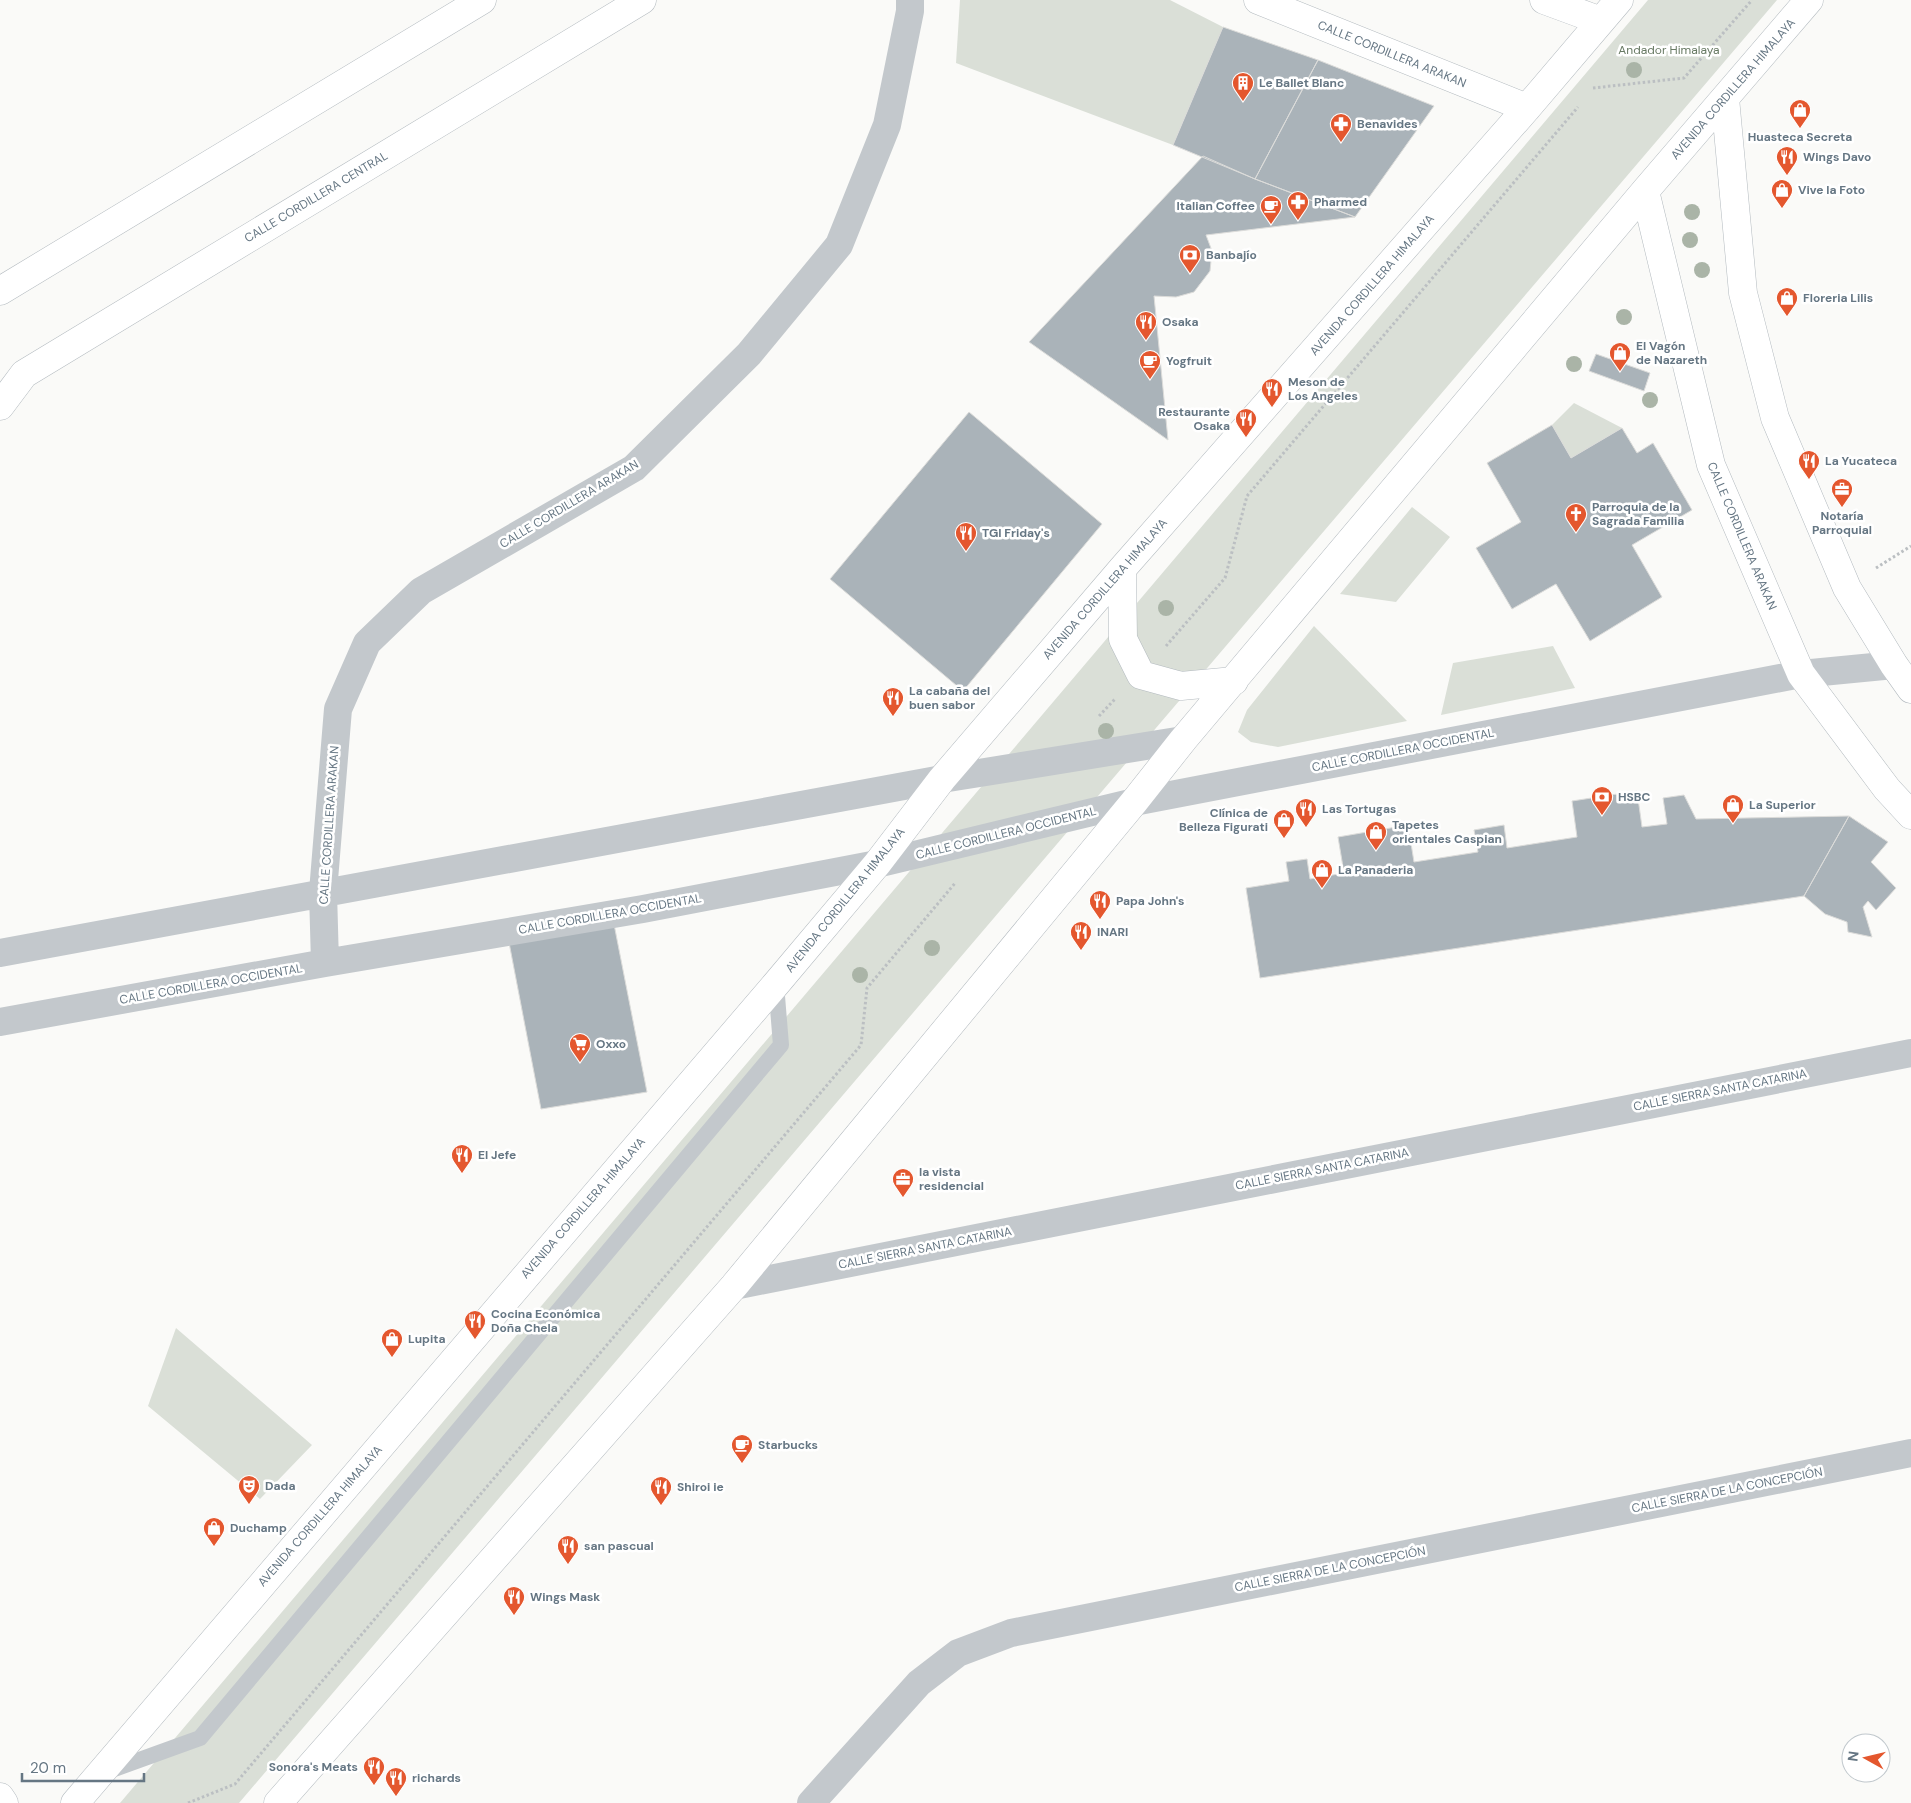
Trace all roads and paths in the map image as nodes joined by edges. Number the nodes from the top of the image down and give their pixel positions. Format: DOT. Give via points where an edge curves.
graph roads {
  1 [pos="482,0"];
  2 [pos="642,0"];
  3 [pos="910,0"];
  4 [pos="1258,0"];
  5 [pos="1544,0"];
  6 [pos="1619,0"];
  7 [pos="1752,0"];
  8 [pos="1810,0"];
  9 [pos="1601,21"];
  10 [pos="1588,94"];
  11 [pos="1726,98"];
  12 [pos="1582,101"];
  13 [pos="1527,108"];
  14 [pos="1646,191"];
  15 [pos="0,291"];
  16 [pos="0,406"];
  17 [pos="1122,569"];
  18 [pos="1894,665"];
  19 [pos="1141,674"];
  20 [pos="1801,674"];
  21 [pos="1234,681"];
  22 [pos="1911,689"];
  23 [pos="1094,722"];
  24 [pos="1183,740"];
  25 [pos="942,779"];
  26 [pos="1134,802"];
  27 [pos="1911,815"];
  28 [pos="877,864"];
  29 [pos="956,881"];
  30 [pos="323,892"];
  31 [pos="0,952"];
  32 [pos="325,963"];
  33 [pos="776,984"];
  34 [pos="0,1022"];
  35 [pos="1911,1053"];
  36 [pos="734,1286"];
  37 [pos="1911,1453"];
  38 [pos="99,1775"];
  39 [pos="0,1797"];
  40 [pos="4,1803"];
  41 [pos="75,1803"];
  42 [pos="188,1803"];
  43 [pos="278,1803"];
  44 [pos="811,1803"];
  1 -- 15 [label="main road"];
  2 -- 16 [label="main road, CALLE CORDILLERA CENTRAL" via="24,374"];
  3 -- 30 [label="street, CALLE CORDILLERA ARAKAN" via="888,126 838,245 749,354 634,468 421,591 367,643 338,709"];
  4 -- 13 [label="main road, CALLE CORDILLERA ARAKAN"];
  5 -- 9 [label="main road"];
  6 -- 9 [label="main road, AVENIDA CORDILLERA HIMALAYA"];
  7 -- 10 [label="path" via="1684,78 1594,87"];
  8 -- 11 [label="main road, AVENIDA CORDILLERA HIMALAYA"];
  9 -- 13 [label="main road, AVENIDA CORDILLERA HIMALAYA"];
  11 -- 14 [label="main road, AVENIDA CORDILLERA HIMALAYA"];
  11 -- 18 [label="main road" via="1743,293 1775,418 1847,588"];
  12 -- 19 [label="path" via="1247,496 1225,578"];
  13 -- 17 [label="main road, AVENIDA CORDILLERA HIMALAYA"];
  14 -- 20 [label="main road, CALLE CORDILLERA ARAKAN" via="1711,465"];
  14 -- 21 [label="main road, AVENIDA CORDILLERA HIMALAYA"];
  17 -- 19 [label="main road" via="1123,639"];
  17 -- 25 [label="main road, AVENIDA CORDILLERA HIMALAYA"];
  18 -- 20 [label="street, CALLE CORDILLERA OCCIDENTAL"];
  18 -- 22 [label="main road"];
  19 -- 21 [label="main road" via="1180,686"];
  19 -- 23 [label="path"];
  20 -- 26 [label="street, CALLE CORDILLERA OCCIDENTAL"];
  20 -- 27 [label="main road, CALLE CORDILLERA ARAKAN"];
  21 -- 24 [label="main road, AVENIDA CORDILLERA HIMALAYA"];
  24 -- 25 [label="street"];
  24 -- 26 [label="main road, AVENIDA CORDILLERA HIMALAYA"];
  25 -- 28 [label="main road, AVENIDA CORDILLERA HIMALAYA"];
  25 -- 30 [label="street"];
  26 -- 28 [label="street, CALLE CORDILLERA OCCIDENTAL"];
  26 -- 36 [label="main road, AVENIDA CORDILLERA HIMALAYA"];
  28 -- 32 [label="street, CALLE CORDILLERA OCCIDENTAL" via="643,909"];
  28 -- 33 [label="main road, AVENIDA CORDILLERA HIMALAYA"];
  29 -- 42 [label="path" via="867,988 861,1045 235,1784"];
  30 -- 31 [label="street"];
  30 -- 32 [label="street, CALLE CORDILLERA ARAKAN"];
  32 -- 34 [label="street, CALLE CORDILLERA OCCIDENTAL"];
  33 -- 38 [label="main road, AVENIDA CORDILLERA HIMALAYA"];
  33 -- 38 [label="lane" via="781,1045 200,1738"];
  35 -- 36 [label="street, CALLE SIERRA SANTA CATARINA"];
  36 -- 43 [label="main road, AVENIDA CORDILLERA HIMALAYA"];
  37 -- 44 [label="street, CALLE SIERRA DE LA CONCEPCIÓN" via="1011,1633 958,1653 919,1683"];
  38 -- 41 [label="main road, AVENIDA CORDILLERA HIMALAYA"];
  39 -- 40 [label="main road"];
}
